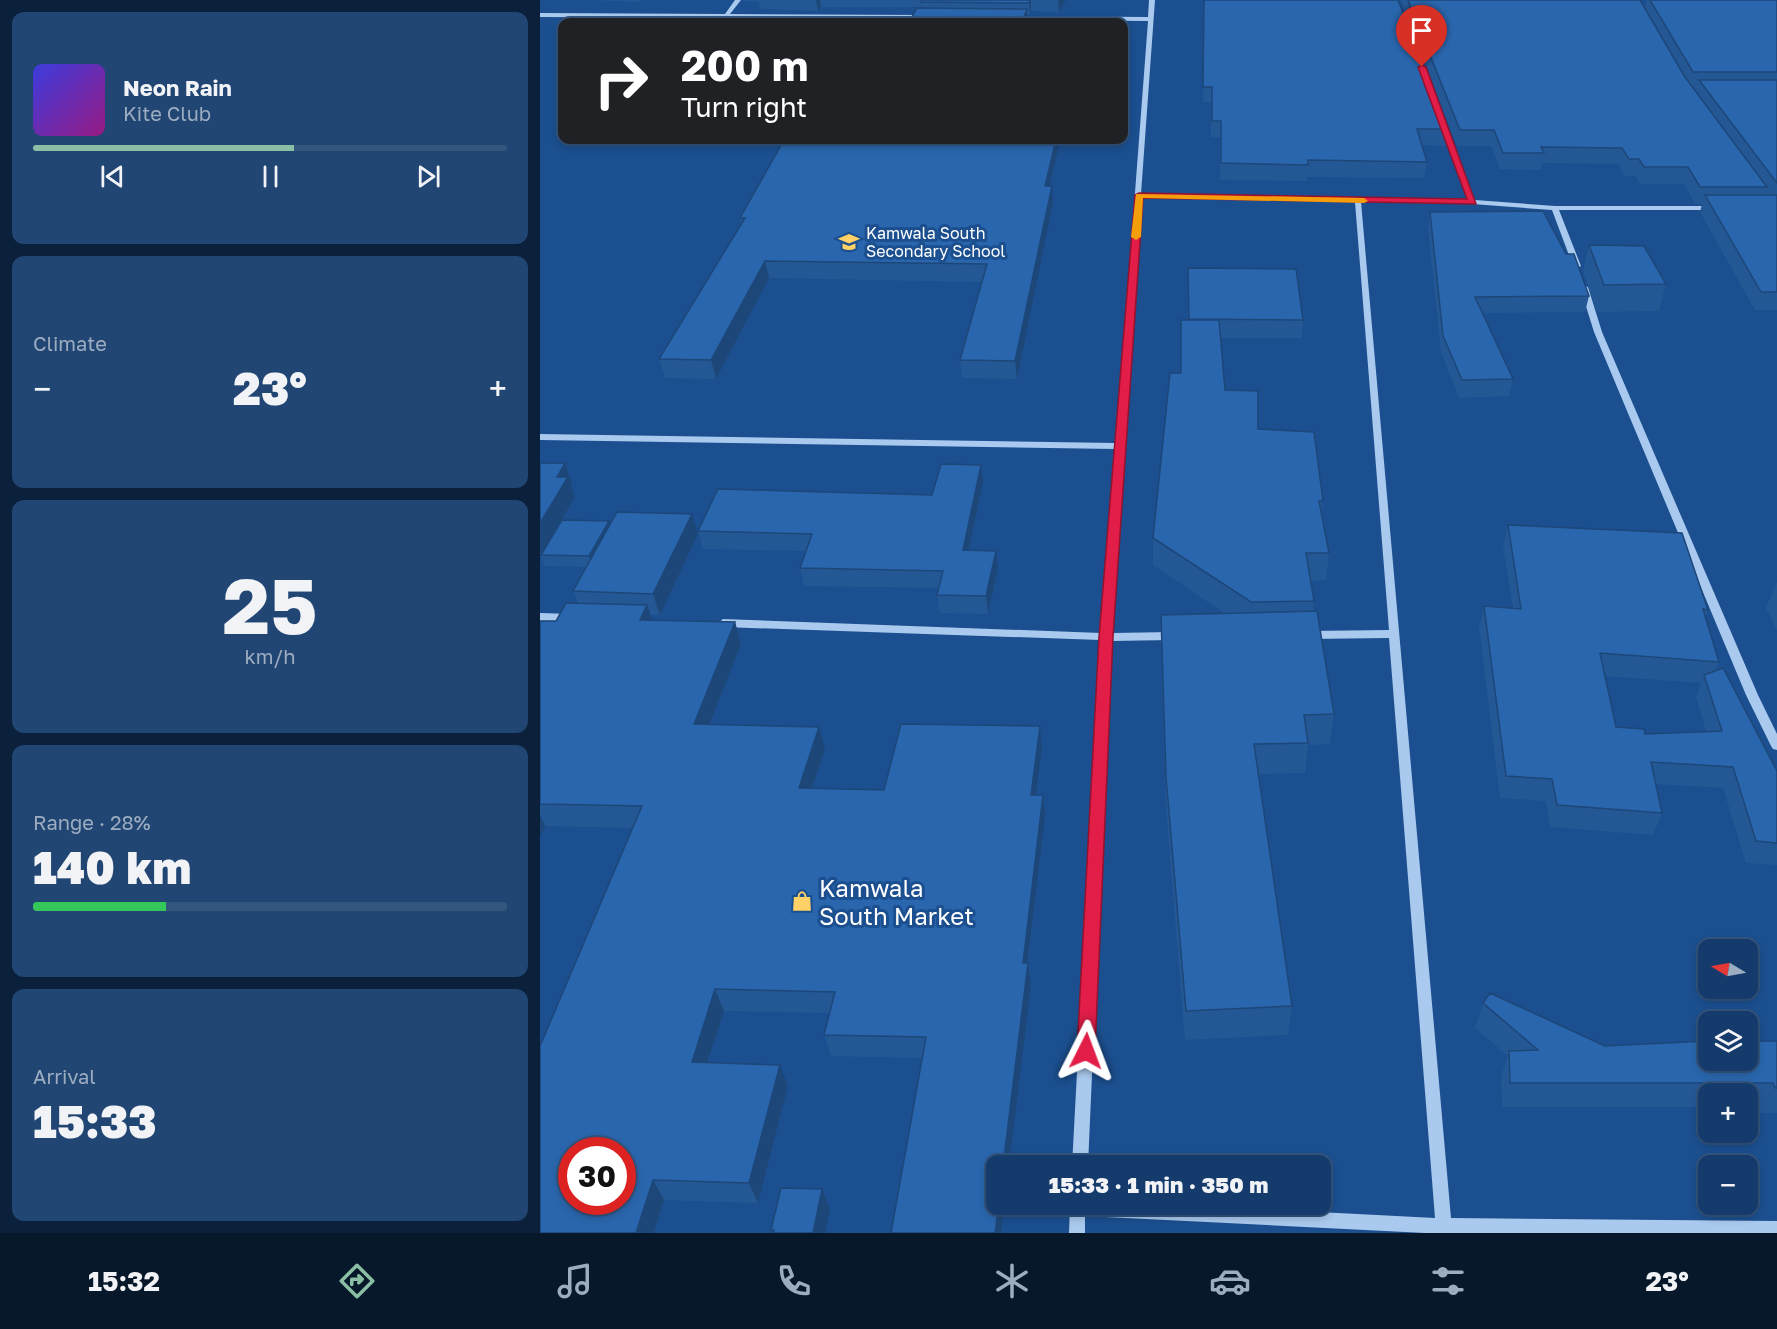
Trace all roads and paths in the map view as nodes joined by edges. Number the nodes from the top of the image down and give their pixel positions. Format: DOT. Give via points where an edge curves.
graph roads {
  1 [pos="738,0"];
  2 [pos="1152,0"];
  3 [pos="540,15"];
  4 [pos="726,16"];
  5 [pos="938,18"];
  6 [pos="1128,19"];
  7 [pos="1149,19"];
  8 [pos="1439,112"];
  9 [pos="1139,195"];
  10 [pos="1358,201"];
  11 [pos="1472,202"];
  12 [pos="1555,208"];
  13 [pos="1725,208"];
  14 [pos="540,437"];
  15 [pos="1121,446"];
  16 [pos="540,617"];
  17 [pos="587,618"];
  18 [pos="705,623"];
  19 [pos="1392,634"];
  20 [pos="1297,635"];
  21 [pos="1190,636"];
  22 [pos="1106,637"];
  23 [pos="1777,746"];
  24 [pos="1081,1155"];
  25 [pos="1078,1215"];
  26 [pos="1243,1215"];
  27 [pos="1444,1226"];
  28 [pos="1777,1229"];
  29 [pos="1077,1233"];
  1 -- 4 [label="street"];
  2 -- 7 [label="street"];
  3 -- 4 [label="street"];
  4 -- 5 [label="street"];
  6 -- 7 [label="street"];
  7 -- 9 [label="street"];
  8 -- 11 [label="street"];
  9 -- 10 [label="street"];
  9 -- 15 [label="street"];
  10 -- 11 [label="street"];
  10 -- 19 [label="street"];
  11 -- 12 [label="street"];
  12 -- 13 [label="street"];
  12 -- 23 [label="street" via="1598,332"];
  14 -- 15 [label="street"];
  15 -- 22 [label="street"];
  16 -- 17 [label="street"];
  18 -- 22 [label="street"];
  19 -- 20 [label="street"];
  19 -- 27 [label="street"];
  21 -- 22 [label="street"];
  22 -- 24 [label="street"];
  25 -- 29 [label="street"];
  26 -- 27 [label="street"];
  27 -- 28 [label="street"];
}
